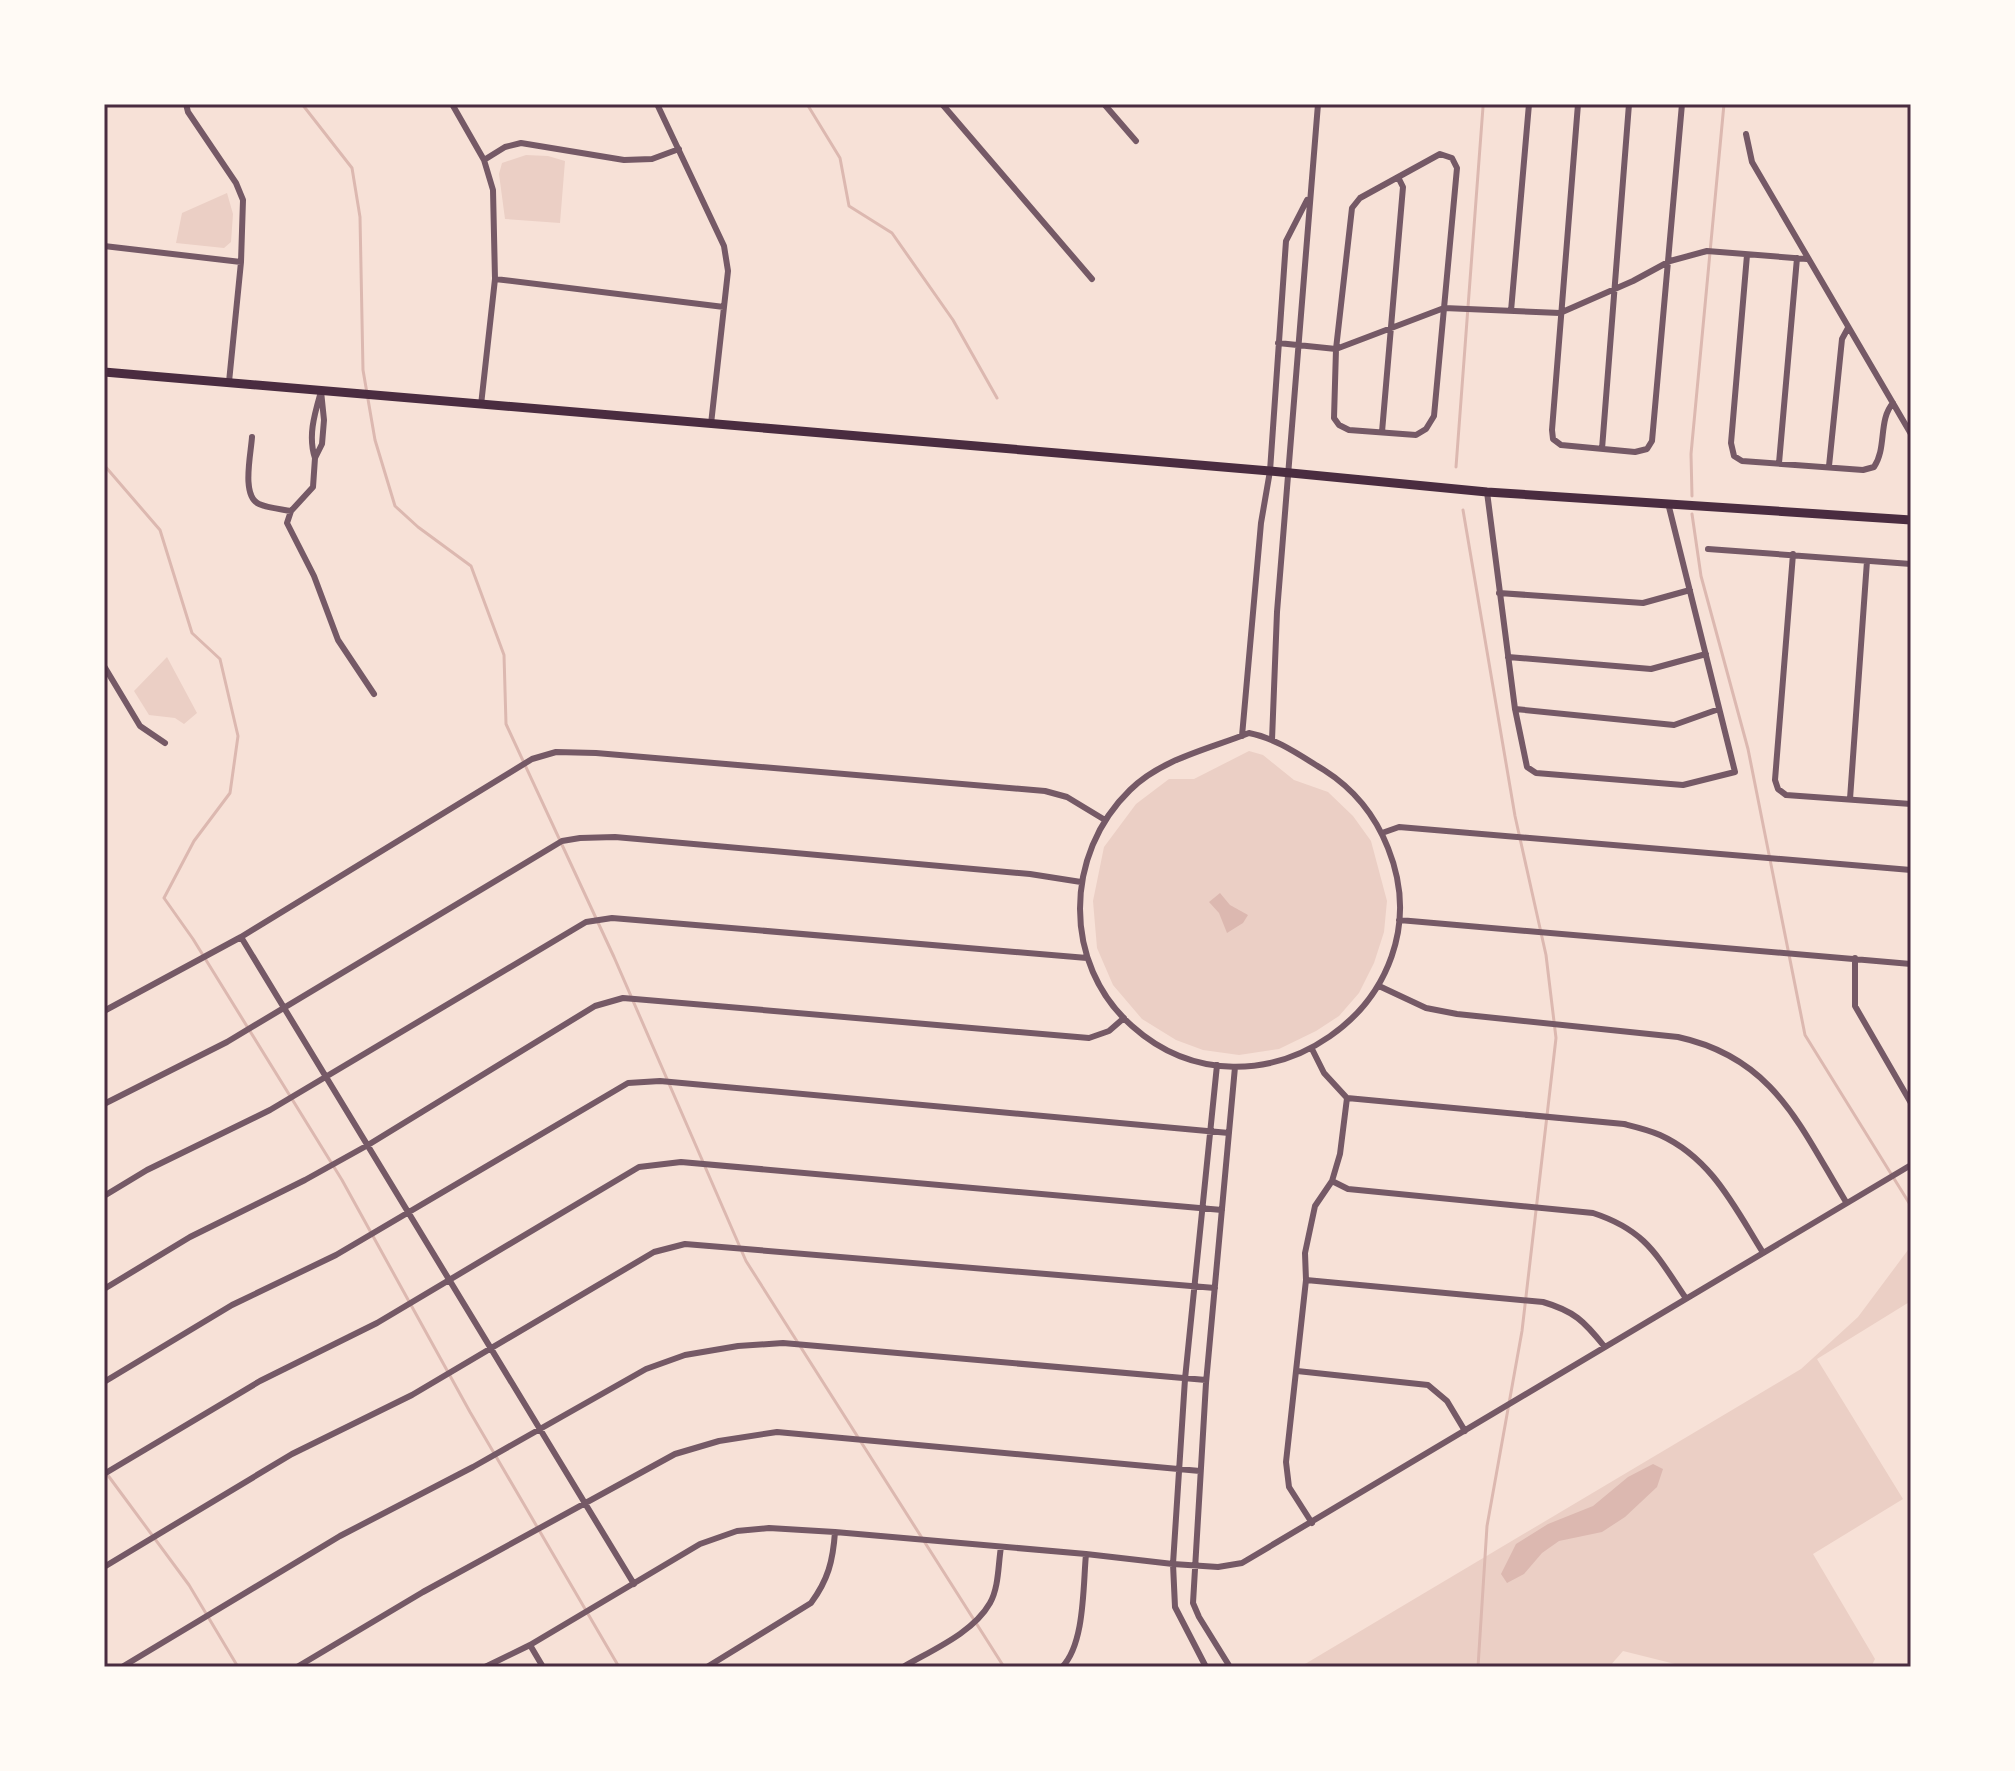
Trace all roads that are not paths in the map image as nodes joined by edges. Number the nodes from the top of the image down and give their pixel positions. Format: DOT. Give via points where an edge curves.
graph roads {
  1 [pos="186,104"];
  2 [pos="452,104"];
  3 [pos="657,104"];
  4 [pos="942,104"];
  5 [pos="1104,104"];
  6 [pos="1318,104"];
  7 [pos="1578,104"];
  8 [pos="1629,104"];
  9 [pos="1682,104"];
  10 [pos="1529,105"];
  11 [pos="1746,134"];
  12 [pos="1136,141"];
  13 [pos="679,149"];
  14 [pos="484,160"];
  15 [pos="1398,177"];
  16 [pos="1308,196"];
  17 [pos="104,246"];
  18 [pos="1747,255"];
  19 [pos="1797,258"];
  20 [pos="1807,259"];
  21 [pos="1670,261"];
  22 [pos="241,262"];
  23 [pos="495,279"];
  24 [pos="1092,279"];
  25 [pos="1614,288"];
  26 [pos="724,307"];
  27 [pos="1444,308"];
  28 [pos="1511,311"];
  29 [pos="1560,313"];
  30 [pos="1392,326"];
  31 [pos="1848,328"];
  32 [pos="1278,343"];
  33 [pos="1299,346"];
  34 [pos="1336,349"];
  35 [pos="104,372"];
  36 [pos="229,382"];
  37 [pos="321,391"];
  38 [pos="1893,403"];
  39 [pos="481,405"];
  40 [pos="711,425"];
  41 [pos="1382,432"];
  42 [pos="1911,434"];
  43 [pos="252,437"];
  44 [pos="1602,449"];
  45 [pos="1779,463"];
  46 [pos="1829,466"];
  47 [pos="1270,471"];
  48 [pos="1289,473"];
  49 [pos="1487,492"];
  50 [pos="1668,503"];
  51 [pos="291,511"];
  52 [pos="1911,520"];
  53 [pos="1708,549"];
  54 [pos="1793,554"];
  55 [pos="1867,561"];
  56 [pos="1911,564"];
  57 [pos="1690,590"];
  58 [pos="1499,593"];
  59 [pos="1706,654"];
  60 [pos="1508,657"];
  61 [pos="104,666"];
  62 [pos="374,694"];
  63 [pos="1515,709"];
  64 [pos="1719,709"];
  65 [pos="1242,736"];
  66 [pos="1272,740"];
  67 [pos="165,743"];
  68 [pos="1850,799"];
  69 [pos="1911,804"];
  70 [pos="1105,820"];
  71 [pos="1382,833"];
  72 [pos="1911,870"];
  73 [pos="1081,882"];
  74 [pos="1399,920"];
  75 [pos="241,937"];
  76 [pos="1087,958"];
  77 [pos="1855,958"];
  78 [pos="1911,964"];
  79 [pos="1379,986"];
  80 [pos="285,1007"];
  81 [pos="104,1011"];
  82 [pos="1124,1018"];
  83 [pos="1312,1049"];
  84 [pos="1217,1065"];
  85 [pos="1235,1067"];
  86 [pos="327,1076"];
  87 [pos="1347,1098"];
  88 [pos="1911,1103"];
  89 [pos="104,1104"];
  90 [pos="1210,1131"];
  91 [pos="1229,1133"];
  92 [pos="368,1145"];
  93 [pos="1911,1165"];
  94 [pos="1332,1181"];
  95 [pos="104,1196"];
  96 [pos="1846,1202"];
  97 [pos="1203,1210"];
  98 [pos="1222,1210"];
  99 [pos="409,1213"];
  100 [pos="1762,1251"];
  101 [pos="1306,1280"];
  102 [pos="450,1281"];
  103 [pos="1197,1286"];
  104 [pos="1215,1288"];
  105 [pos="104,1289"];
  106 [pos="1685,1297"];
  107 [pos="1604,1346"];
  108 [pos="491,1350"];
  109 [pos="1297,1371"];
  110 [pos="1185,1379"];
  111 [pos="1206,1380"];
  112 [pos="104,1382"];
  113 [pos="540,1429"];
  114 [pos="1465,1431"];
  115 [pos="1179,1470"];
  116 [pos="1200,1471"];
  117 [pos="104,1474"];
  118 [pos="584,1504"];
  119 [pos="1312,1523"];
  120 [pos="835,1532"];
  121 [pos="1001,1547"];
  122 [pos="1086,1554"];
  123 [pos="1173,1564"];
  124 [pos="1194,1566"];
  125 [pos="104,1567"];
  126 [pos="634,1584"];
  127 [pos="530,1645"];
  128 [pos="1068,1665"];
  129 [pos="122,1667"];
  130 [pos="297,1667"];
  131 [pos="485,1667"];
  132 [pos="543,1667"];
  133 [pos="707,1667"];
  134 [pos="903,1667"];
  135 [pos="1206,1667"];
  136 [pos="1230,1667"];
  1 -- 22 [label="street" via="243,200"];
  2 -- 14 [label="street"];
  3 -- 13 [label="street"];
  4 -- 24 [label="street"];
  5 -- 12 [label="street"];
  6 -- 16 [label="street"];
  7 -- 29 [label="street"];
  8 -- 25 [label="street"];
  9 -- 21 [label="street"];
  10 -- 28 [label="street"];
  11 -- 20 [label="street" via="1752,162"];
  13 -- 14 [label="street" via="652,159 624,160 521,143"];
  13 -- 26 [label="street" via="724,246"];
  14 -- 23 [label="street" via="493,190"];
  15 -- 27 [label="street" via="1440,154 1452,158 1457,168"];
  15 -- 30 [label="street" via="1403,187"];
  15 -- 34 [label="street" via="1352,208"];
  16 -- 32 [label="street" via="1286,241"];
  16 -- 33 [label="street"];
  17 -- 22 [label="street"];
  18 -- 19 [label="street"];
  18 -- 21 [label="street" via="1707,251"];
  18 -- 45 [label="street" via="1731,443 1734,456 1742,461"];
  19 -- 20 [label="street"];
  19 -- 45 [label="street"];
  20 -- 31 [label="street"];
  21 -- 25 [label="street"];
  21 -- 44 [label="street" via="1652,441 1647,449 1635,452"];
  22 -- 36 [label="street"];
  23 -- 26 [label="street"];
  23 -- 39 [label="street"];
  25 -- 29 [label="street"];
  25 -- 44 [label="street"];
  26 -- 40 [label="street"];
  27 -- 28 [label="street"];
  27 -- 30 [label="street"];
  27 -- 41 [label="street" via="1434,416 1416,435"];
  28 -- 29 [label="street"];
  29 -- 44 [label="street" via="1553,439 1561,445"];
  30 -- 34 [label="street"];
  30 -- 41 [label="street"];
  31 -- 38 [label="street"];
  31 -- 46 [label="street" via="1842,339"];
  32 -- 33 [label="street"];
  32 -- 47 [label="street"];
  33 -- 34 [label="street"];
  33 -- 48 [label="street"];
  34 -- 41 [label="street" via="1334,418 1349,430"];
  35 -- 36 [label="main road"];
  36 -- 37 [label="main road"];
  37 -- 39 [label="main road"];
  37 -- 51 [label="street" via="312,433 313,487"];
  38 -- 42 [label="street"];
  38 -- 46 [label="street" via="1874,467"];
  39 -- 40 [label="main road"];
  40 -- 47 [label="main road"];
  43 -- 51 [label="street" via="252,499"];
  45 -- 46 [label="street"];
  47 -- 48 [label="main road"];
  47 -- 65 [label="street"];
  48 -- 49 [label="main road"];
  48 -- 66 [label="street"];
  49 -- 50 [label="main road"];
  49 -- 58 [label="street"];
  50 -- 52 [label="main road"];
  50 -- 57 [label="street"];
  51 -- 62 [label="street" via="287,523 338,640"];
  53 -- 54 [label="street"];
  54 -- 55 [label="street"];
  54 -- 68 [label="street" via="1775,780 1786,795"];
  55 -- 56 [label="street"];
  55 -- 68 [label="street"];
  57 -- 58 [label="street" via="1643,603"];
  57 -- 59 [label="street"];
  58 -- 60 [label="street"];
  59 -- 60 [label="street" via="1651,669"];
  59 -- 64 [label="street"];
  60 -- 63 [label="street"];
  61 -- 67 [label="street" via="140,726"];
  63 -- 64 [label="street" via="1674,725"];
  63 -- 64 [label="street" via="1527,767 1536,773 1683,785 1735,772"];
  65 -- 66 [label="street"];
  65 -- 70 [label="street" via="1166,764 1131,788"];
  66 -- 71 [label="street" via="1335,777"];
  68 -- 69 [label="street"];
  70 -- 73 [label="street"];
  70 -- 75 [label="street" via="1067,797 1045,791 556,752 532,759"];
  71 -- 72 [label="street" via="1399,827"];
  71 -- 74 [label="street" via="1396,875"];
  73 -- 76 [label="street" via="1079,920"];
  73 -- 80 [label="street" via="615,837 580,838 562,841"];
  74 -- 77 [label="street"];
  74 -- 79 [label="street"];
  75 -- 80 [label="street"];
  75 -- 81 [label="street"];
  76 -- 82 [label="street" via="1102,990"];
  76 -- 86 [label="street" via="612,918 586,922"];
  77 -- 78 [label="street"];
  77 -- 88 [label="street" via="1855,1006"];
  79 -- 83 [label="street" via="1350,1022"];
  79 -- 96 [label="street" via="1426,1008 1457,1014 1708,1043 1774,1089"];
  80 -- 86 [label="street"];
  80 -- 89 [label="street"];
  82 -- 84 [label="street" via="1170,1051"];
  82 -- 92 [label="street" via="1089,1038 623,998 595,1006"];
  83 -- 85 [label="street" via="1275,1063"];
  83 -- 87 [label="street" via="1324,1073"];
  84 -- 85 [label="street"];
  84 -- 90 [label="street"];
  85 -- 91 [label="street"];
  86 -- 92 [label="street"];
  86 -- 95 [label="street"];
  87 -- 94 [label="street"];
  87 -- 100 [label="street" via="1624,1124 1659,1134 1694,1154 1721,1183"];
  90 -- 91 [label="street"];
  90 -- 97 [label="street"];
  90 -- 99 [label="street" via="668,1081 628,1083"];
  91 -- 98 [label="street"];
  92 -- 99 [label="street"];
  92 -- 105 [label="street" via="190,1237"];
  93 -- 96 [label="street"];
  94 -- 101 [label="street" via="1315,1206 1305,1253"];
  94 -- 106 [label="street" via="1348,1189 1593,1213 1619,1222 1646,1241"];
  96 -- 100 [label="street"];
  97 -- 98 [label="street"];
  97 -- 102 [label="street" via="681,1162 639,1167"];
  97 -- 103 [label="street"];
  98 -- 104 [label="street"];
  99 -- 102 [label="street"];
  99 -- 112 [label="street" via="232,1305"];
  100 -- 106 [label="street"];
  101 -- 107 [label="street" via="1543,1302 1566,1309 1587,1324"];
  101 -- 109 [label="street"];
  102 -- 108 [label="street"];
  102 -- 117 [label="street" via="260,1381"];
  103 -- 104 [label="street"];
  103 -- 108 [label="street" via="685,1244 654,1252"];
  103 -- 110 [label="street"];
  104 -- 111 [label="street"];
  106 -- 107 [label="street"];
  107 -- 114 [label="street"];
  108 -- 113 [label="street"];
  108 -- 125 [label="street" via="292,1454"];
  109 -- 114 [label="street" via="1428,1385 1447,1401"];
  109 -- 119 [label="street" via="1286,1462 1289,1487"];
  110 -- 111 [label="street"];
  110 -- 113 [label="street" via="768,1344 685,1355 646,1369"];
  110 -- 115 [label="street"];
  111 -- 116 [label="street"];
  113 -- 118 [label="street"];
  113 -- 129 [label="street" via="340,1536"];
  114 -- 119 [label="street"];
  115 -- 116 [label="street"];
  115 -- 118 [label="street" via="777,1432 675,1454"];
  115 -- 123 [label="street"];
  116 -- 124 [label="street"];
  118 -- 126 [label="street"];
  118 -- 130 [label="street"];
  119 -- 124 [label="street" via="1242,1563"];
  120 -- 121 [label="street"];
  120 -- 126 [label="street" via="737,1531 700,1544"];
  120 -- 133 [label="street" via="831,1569 811,1603"];
  121 -- 122 [label="street"];
  121 -- 134 [label="street" via="995,1588 973,1624"];
  122 -- 123 [label="street"];
  122 -- 128 [label="street" via="1079,1633"];
  123 -- 124 [label="street"];
  123 -- 135 [label="street" via="1175,1607"];
  124 -- 136 [label="street" via="1193,1603"];
  126 -- 127 [label="street"];
  127 -- 131 [label="street"];
  127 -- 132 [label="street"];
}
